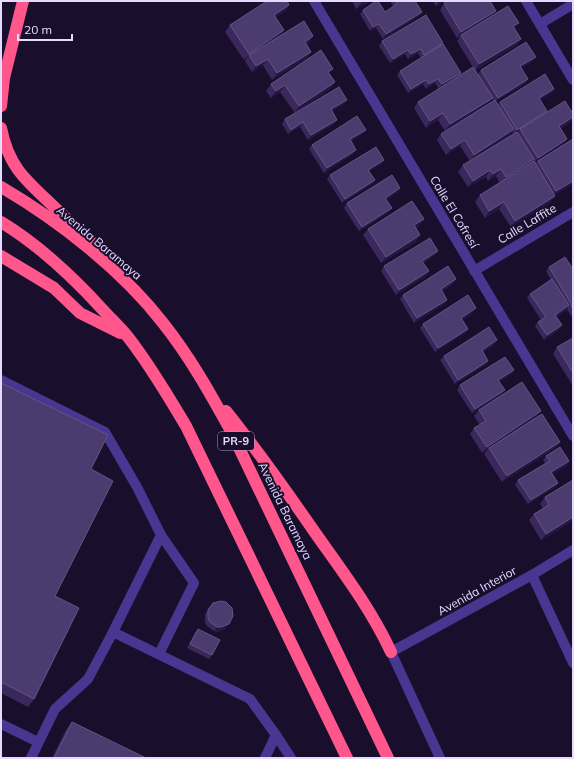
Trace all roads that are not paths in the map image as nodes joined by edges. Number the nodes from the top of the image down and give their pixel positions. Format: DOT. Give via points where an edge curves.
graph roads {
  1 [pos="22,1"];
  2 [pos="314,1"];
  3 [pos="526,1"];
  4 [pos="573,4"];
  5 [pos="540,24"];
  6 [pos="573,80"];
  7 [pos="1,106"];
  8 [pos="1,128"];
  9 [pos="1,187"];
  10 [pos="573,212"];
  11 [pos="1,222"];
  12 [pos="1,256"];
  13 [pos="474,271"];
  14 [pos="117,274"];
  15 [pos="127,336"];
  16 [pos="1,380"];
  17 [pos="206,385"];
  18 [pos="570,423"];
  19 [pos="573,436"];
  20 [pos="161,535"];
  21 [pos="573,550"];
  22 [pos="532,575"];
  23 [pos="113,632"];
  24 [pos="392,652"];
  25 [pos="159,654"];
  26 [pos="573,663"];
  27 [pos="1,724"];
  28 [pos="276,735"];
  29 [pos="38,742"];
  30 [pos="31,758"];
  31 [pos="265,758"];
  32 [pos="291,758"];
  33 [pos="347,758"];
  34 [pos="388,758"];
  35 [pos="440,758"];
  1 -- 7 [label="highway" via="4,78"];
  2 -- 13 [label="street, Calle El Cofresí"];
  3 -- 5 [label="street"];
  4 -- 5 [label="street"];
  5 -- 6 [label="street"];
  8 -- 14 [label="highway" via="4,144 22,178 96,246"];
  9 -- 14 [label="highway, Avenida Baramaya / PR-9" via="67,231"];
  10 -- 13 [label="street, Calle Laffite"];
  11 -- 15 [label="highway" via="39,249 66,273"];
  12 -- 15 [label="highway" via="54,288 80,313"];
  13 -- 18 [label="street, Calle El Cofresí"];
  14 -- 17 [label="highway, Avenida Baramaya / PR-9" via="163,322"];
  15 -- 33 [label="highway" via="186,426"];
  16 -- 20 [label="street" via="105,432"];
  17 -- 24 [label="highway" via="254,446 351,583"];
  17 -- 34 [label="highway, Avenida Baramaya / PR-9" via="231,431"];
  18 -- 19 [label="street, Calle El Cofresí"];
  20 -- 23 [label="street"];
  20 -- 25 [label="street" via="194,583"];
  21 -- 22 [label="street, Avenida Interior"];
  22 -- 24 [label="street, Avenida Interior"];
  22 -- 26 [label="street"];
  23 -- 25 [label="street"];
  23 -- 29 [label="street" via="88,679 55,709"];
  24 -- 35 [label="street"];
  25 -- 28 [label="street" via="250,698"];
  27 -- 29 [label="street"];
  28 -- 31 [label="street"];
  28 -- 32 [label="street"];
  29 -- 30 [label="street"];
}
